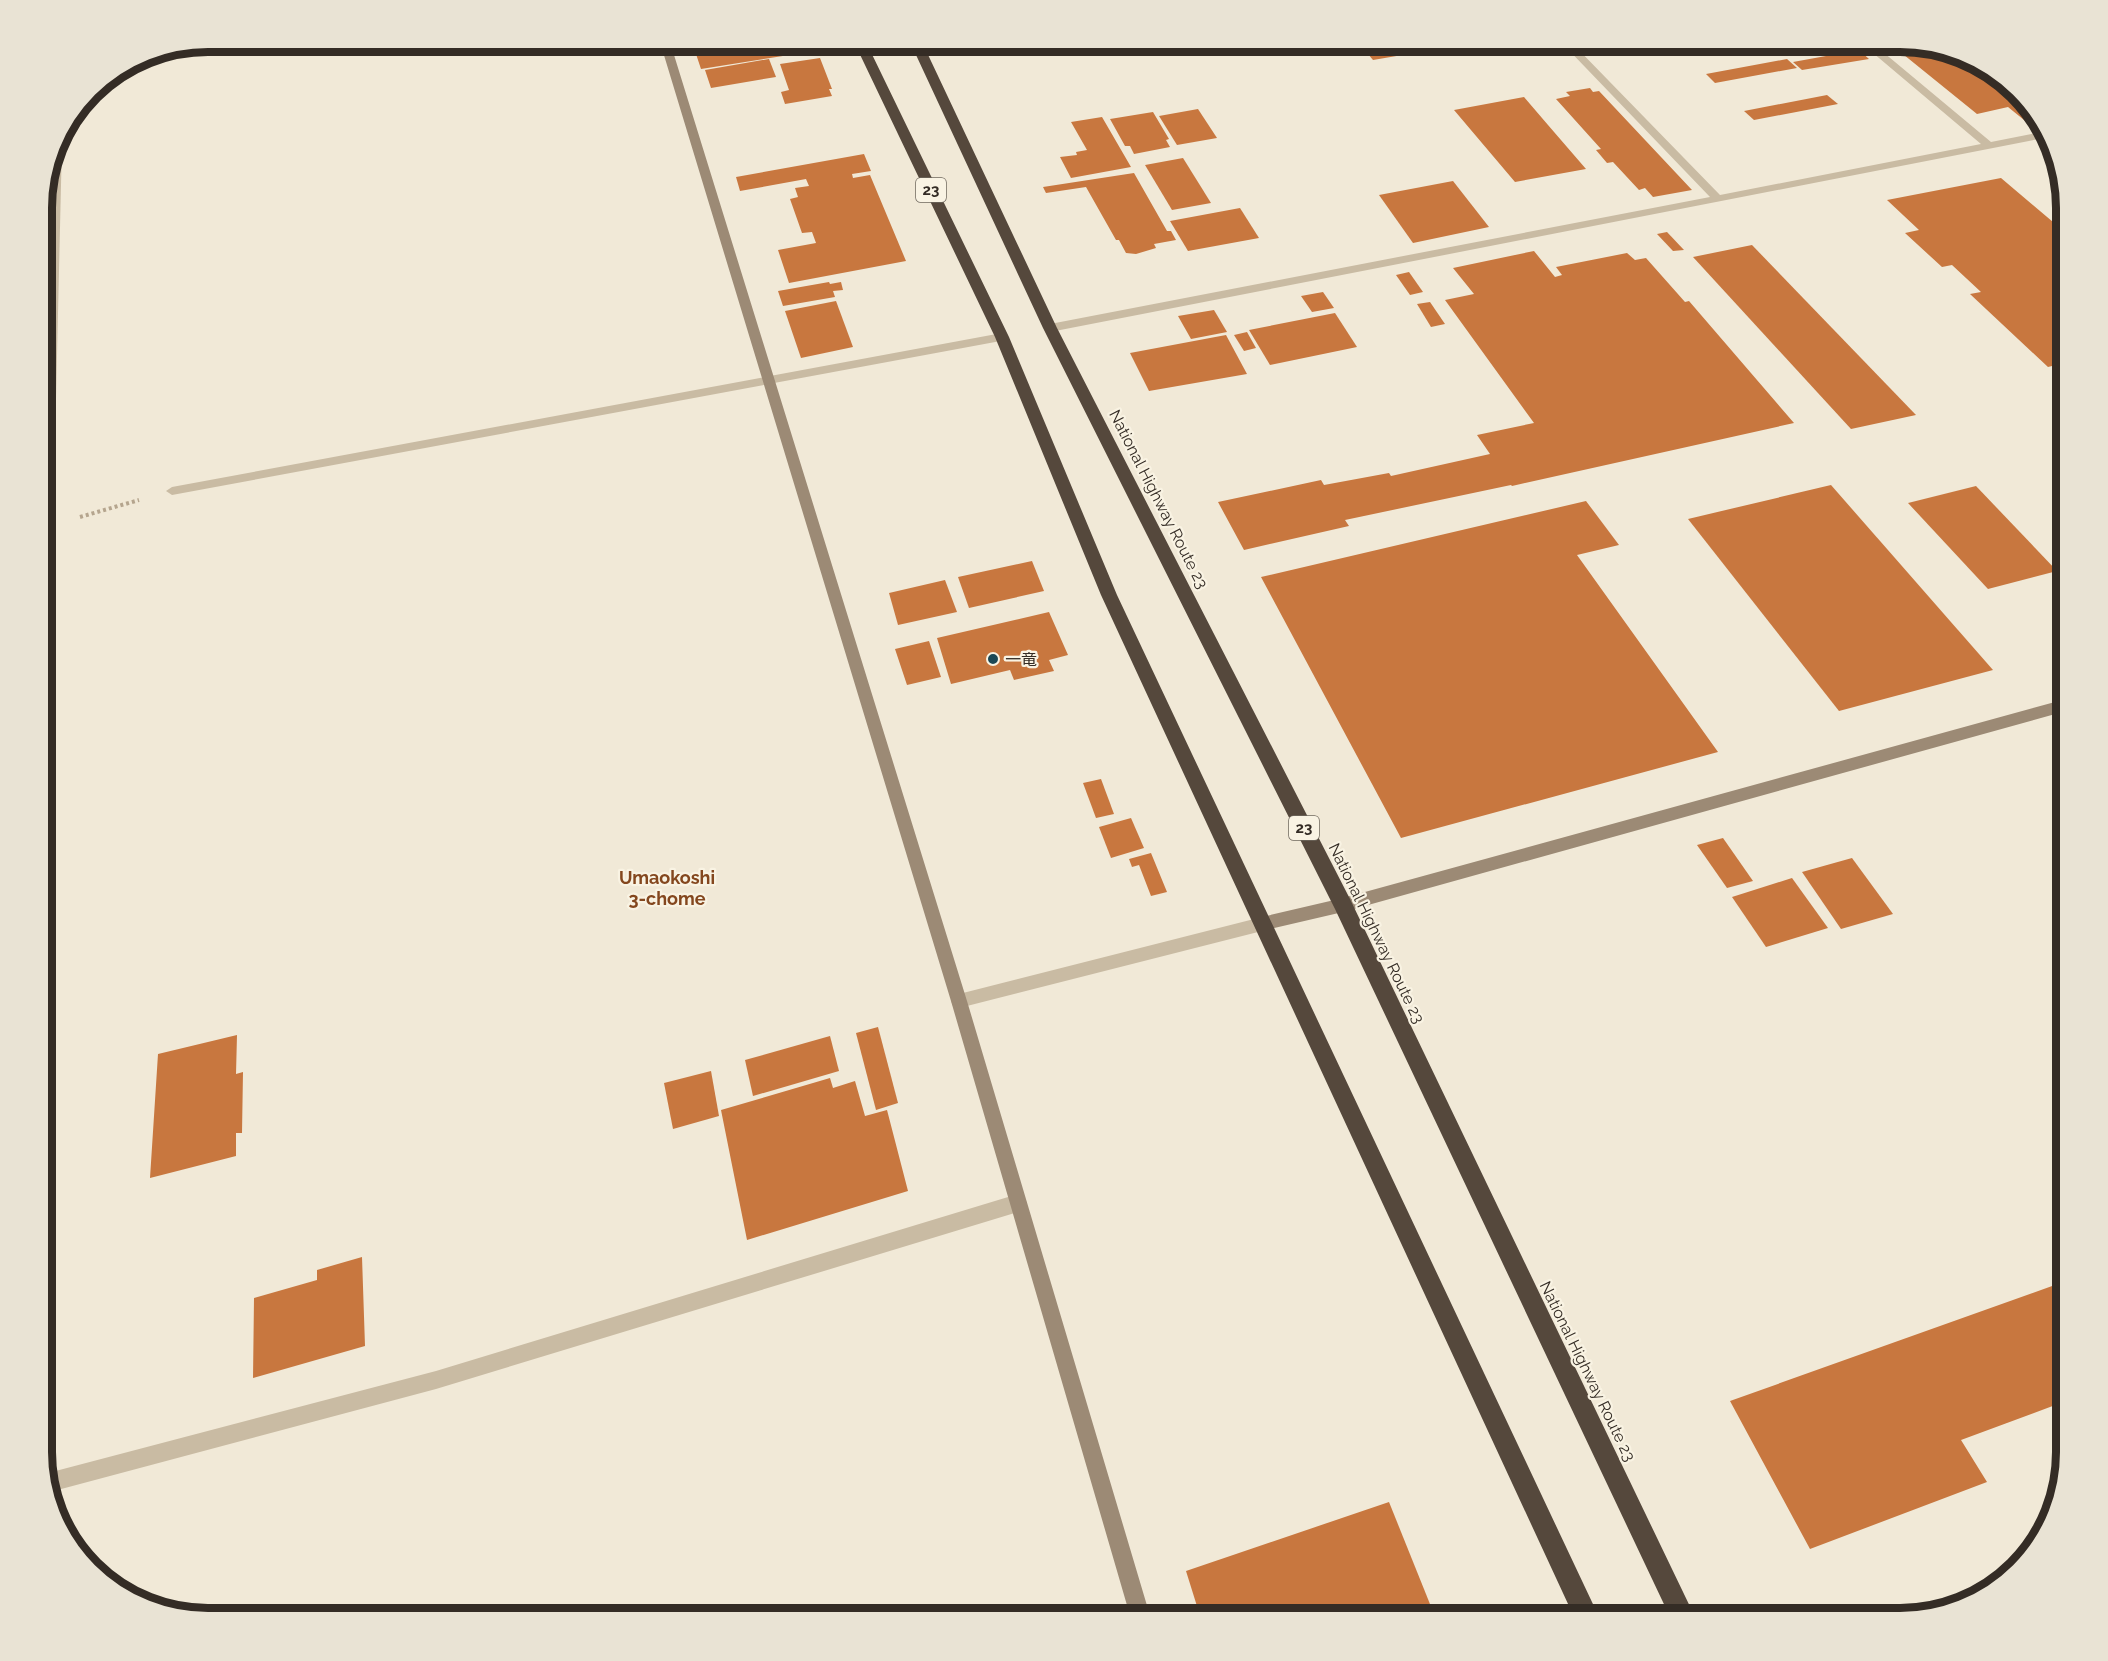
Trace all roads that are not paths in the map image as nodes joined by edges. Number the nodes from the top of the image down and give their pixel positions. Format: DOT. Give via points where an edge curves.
graph roads {
  1 [pos="668,53"];
  2 [pos="865,53"];
  3 [pos="921,53"];
  4 [pos="1577,53"];
  5 [pos="1878,53"];
  6 [pos="2037,136"];
  7 [pos="1989,146"];
  8 [pos="56,175"];
  9 [pos="1717,198"];
  10 [pos="53,261"];
  11 [pos="1050,328"];
  12 [pos="1002,337"];
  13 [pos="769,380"];
  14 [pos="172,491"];
  15 [pos="2056,708"];
  16 [pos="1343,905"];
  17 [pos="1262,924"];
  18 [pos="959,1001"];
  19 [pos="1018,1203"];
  20 [pos="55,1481"];
  21 [pos="1138,1608"];
  22 [pos="1583,1608"];
  23 [pos="1679,1608"];
  1 -- 13 [label="street"];
  2 -- 12 [label="highway, 23"];
  3 -- 11 [label="highway, National Highway Route 23 / 23"];
  4 -- 9 [label="street"];
  5 -- 7 [label="street"];
  6 -- 7 [label="street"];
  7 -- 9 [label="street"];
  8 -- 10 [label="street"];
  9 -- 11 [label="street"];
  11 -- 16 [label="highway, National Highway Route 23 / 23"];
  12 -- 13 [label="street"];
  12 -- 17 [label="highway, 23" via="1109,595"];
  13 -- 14 [label="street"];
  13 -- 18 [label="street"];
  15 -- 16 [label="street"];
  16 -- 17 [label="street"];
  16 -- 23 [label="highway, National Highway Route 23 / 23"];
  17 -- 18 [label="street"];
  17 -- 22 [label="highway, 23"];
  18 -- 19 [label="street"];
  19 -- 20 [label="street" via="436,1380"];
  19 -- 21 [label="street"];
}
